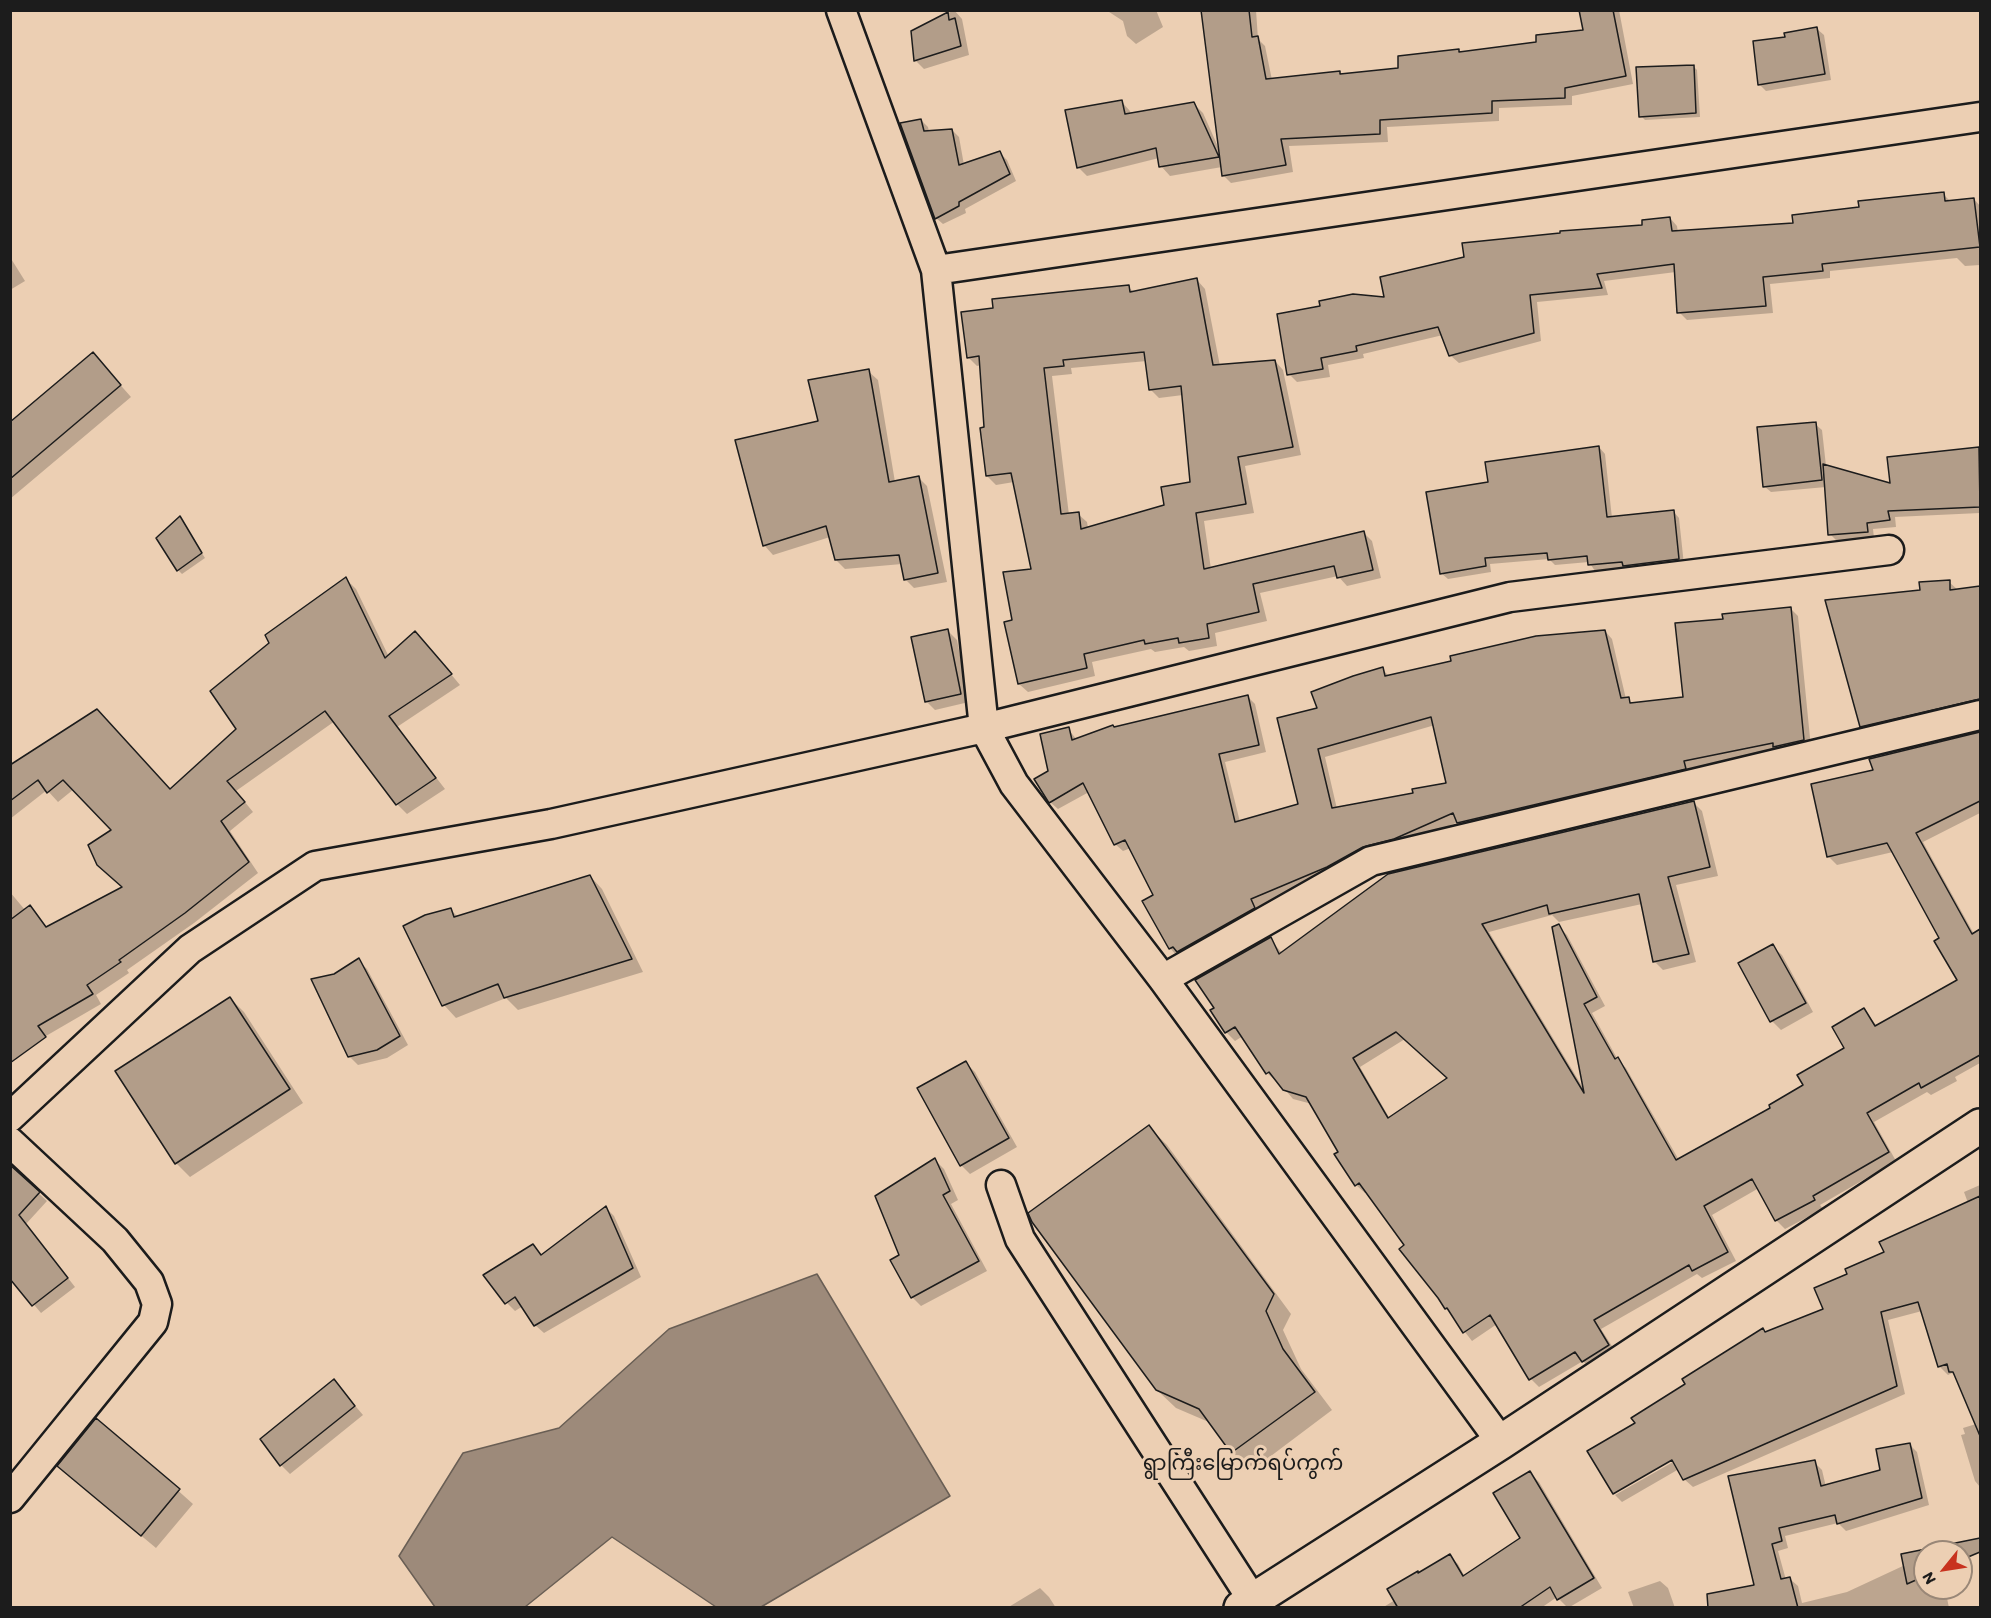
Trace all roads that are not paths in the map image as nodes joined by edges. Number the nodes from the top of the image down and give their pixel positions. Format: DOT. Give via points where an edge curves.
graph roads {
  1 [pos="841,10"];
  2 [pos="1980,117"];
  3 [pos="936,270"];
  4 [pos="1889,550"];
  5 [pos="1980,715"];
  6 [pos="984,728"];
  7 [pos="1162,979"];
  8 [pos="10,1117"];
  9 [pos="1980,1126"];
  10 [pos="10,1142"];
  11 [pos="1001,1185"];
  12 [pos="1501,1442"];
  13 [pos="10,1498"];
  14 [pos="1247,1603"];
  1 -- 3 [label="street"];
  2 -- 3 [label="street"];
  3 -- 6 [label="street"];
  4 -- 6 [label="street" via="1510,597"];
  5 -- 7 [label="street" via="1371,861"];
  6 -- 7 [label="street" via="1014,784"];
  6 -- 8 [label="street" via="551,824 315,866 190,949"];
  7 -- 12 [label="street"];
  9 -- 12 [label="main road"];
  10 -- 13 [label="street" via="115,1240 149,1282 156,1304 153,1322"];
  11 -- 14 [label="street" via="1020,1239"];
  12 -- 14 [label="main road"];
}
